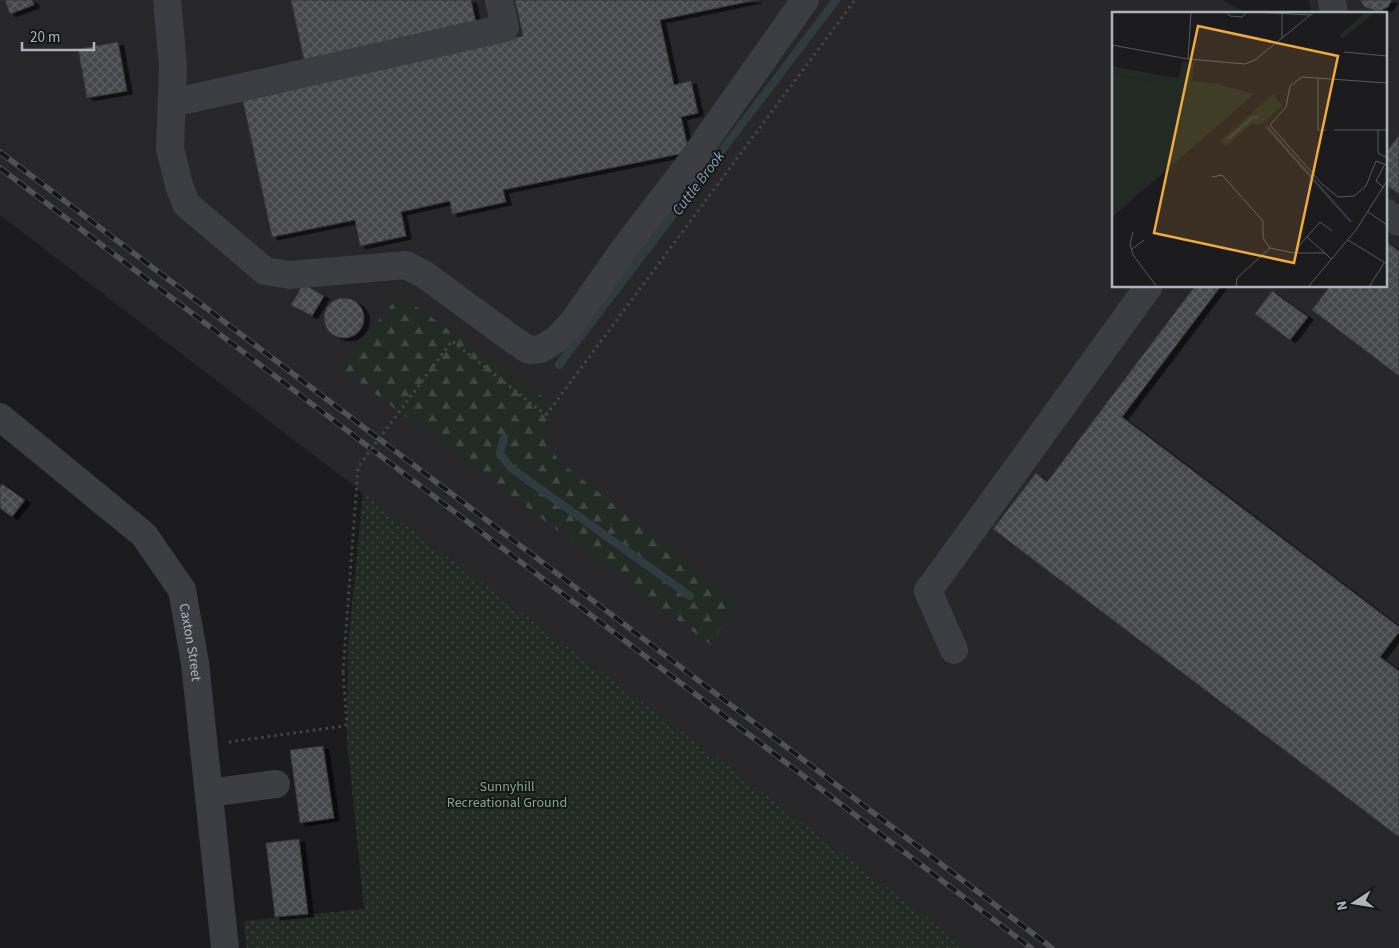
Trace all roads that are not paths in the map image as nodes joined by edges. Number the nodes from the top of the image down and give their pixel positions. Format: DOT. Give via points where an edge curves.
graph roads {
  1 [pos="167,0"];
  2 [pos="499,0"];
  3 [pos="805,0"];
  4 [pos="172,103"];
  5 [pos="1386,213"];
  6 [pos="1399,222"];
  7 [pos="1148,288"];
  8 [pos="0,417"];
  9 [pos="954,650"];
  10 [pos="276,784"];
  11 [pos="209,793"];
  12 [pos="225,948"];
  1 -- 4 [label="street" via="173,67"];
  2 -- 4 [label="street" via="505,28"];
  3 -- 4 [label="street" via="573,322 557,339 541,349 529,350 514,341 425,275 406,265 290,275 265,271 186,204 170,148"];
  5 -- 6 [label="street"];
  7 -- 9 [label="street" via="928,591"];
  8 -- 11 [label="street, Caxton Street" via="144,535 182,590 195,663"];
  10 -- 11 [label="street"];
  11 -- 12 [label="street, Caxton Street"];
}
